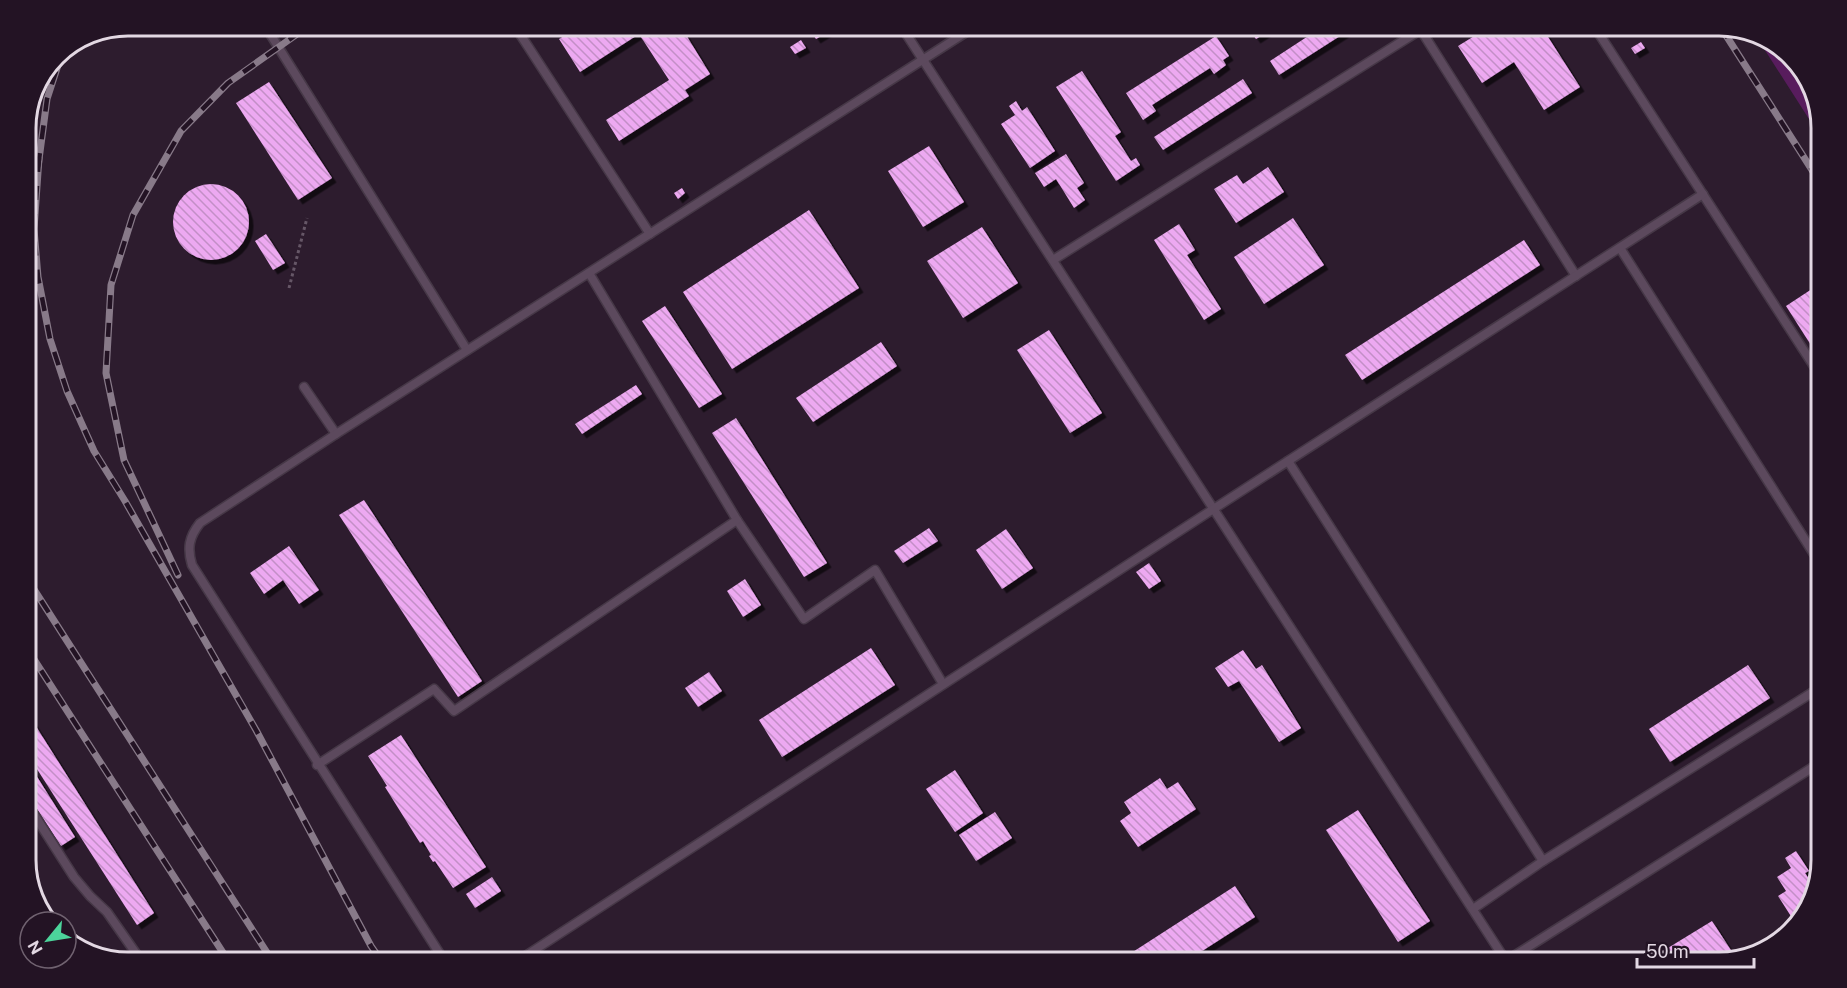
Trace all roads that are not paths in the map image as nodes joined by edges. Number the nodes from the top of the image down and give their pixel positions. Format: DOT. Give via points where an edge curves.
graph roads {
  1 [pos="272,36"];
  2 [pos="521,36"];
  3 [pos="908,36"];
  4 [pos="960,36"];
  5 [pos="1408,36"];
  6 [pos="1426,36"];
  7 [pos="1600,36"];
  8 [pos="923,60"];
  9 [pos="1703,194"];
  10 [pos="650,234"];
  11 [pos="1620,248"];
  12 [pos="1053,260"];
  13 [pos="589,273"];
  14 [pos="1576,276"];
  15 [pos="467,350"];
  16 [pos="1811,361"];
  17 [pos="304,387"];
  18 [pos="336,434"];
  19 [pos="1288,461"];
  20 [pos="1215,508"];
  21 [pos="737,520"];
  22 [pos="1811,549"];
  23 [pos="944,684"];
  24 [pos="1811,693"];
  25 [pos="317,765"];
  26 [pos="1811,768"];
  27 [pos="36,817"];
  28 [pos="1544,861"];
  29 [pos="1473,909"];
  30 [pos="134,952"];
  31 [pos="438,952"];
  32 [pos="533,952"];
  33 [pos="1500,952"];
  34 [pos="1522,952"];
  1 -- 15 [label="lane"];
  2 -- 10 [label="lane"];
  3 -- 8 [label="lane"];
  4 -- 8 [label="lane"];
  5 -- 12 [label="lane"];
  6 -- 14 [label="lane"];
  7 -- 9 [label="lane"];
  8 -- 10 [label="lane"];
  8 -- 12 [label="lane"];
  9 -- 11 [label="lane"];
  9 -- 16 [label="lane"];
  10 -- 13 [label="lane"];
  11 -- 14 [label="lane"];
  11 -- 22 [label="lane"];
  12 -- 20 [label="lane"];
  13 -- 15 [label="lane"];
  13 -- 21 [label="lane"];
  14 -- 19 [label="lane"];
  15 -- 18 [label="lane"];
  17 -- 18 [label="lane"];
  18 -- 25 [label="lane" via="201,524 189,543 192,565"];
  19 -- 20 [label="lane"];
  19 -- 28 [label="lane"];
  20 -- 23 [label="lane"];
  20 -- 29 [label="lane"];
  21 -- 23 [label="lane" via="804,619 875,570"];
  21 -- 25 [label="lane" via="454,711 435,689"];
  23 -- 32 [label="lane"];
  24 -- 28 [label="lane"];
  25 -- 31 [label="lane"];
  26 -- 34 [label="lane"];
  27 -- 30 [label="lane" via="74,876 107,912"];
  28 -- 29 [label="lane"];
  29 -- 33 [label="lane"];
}
